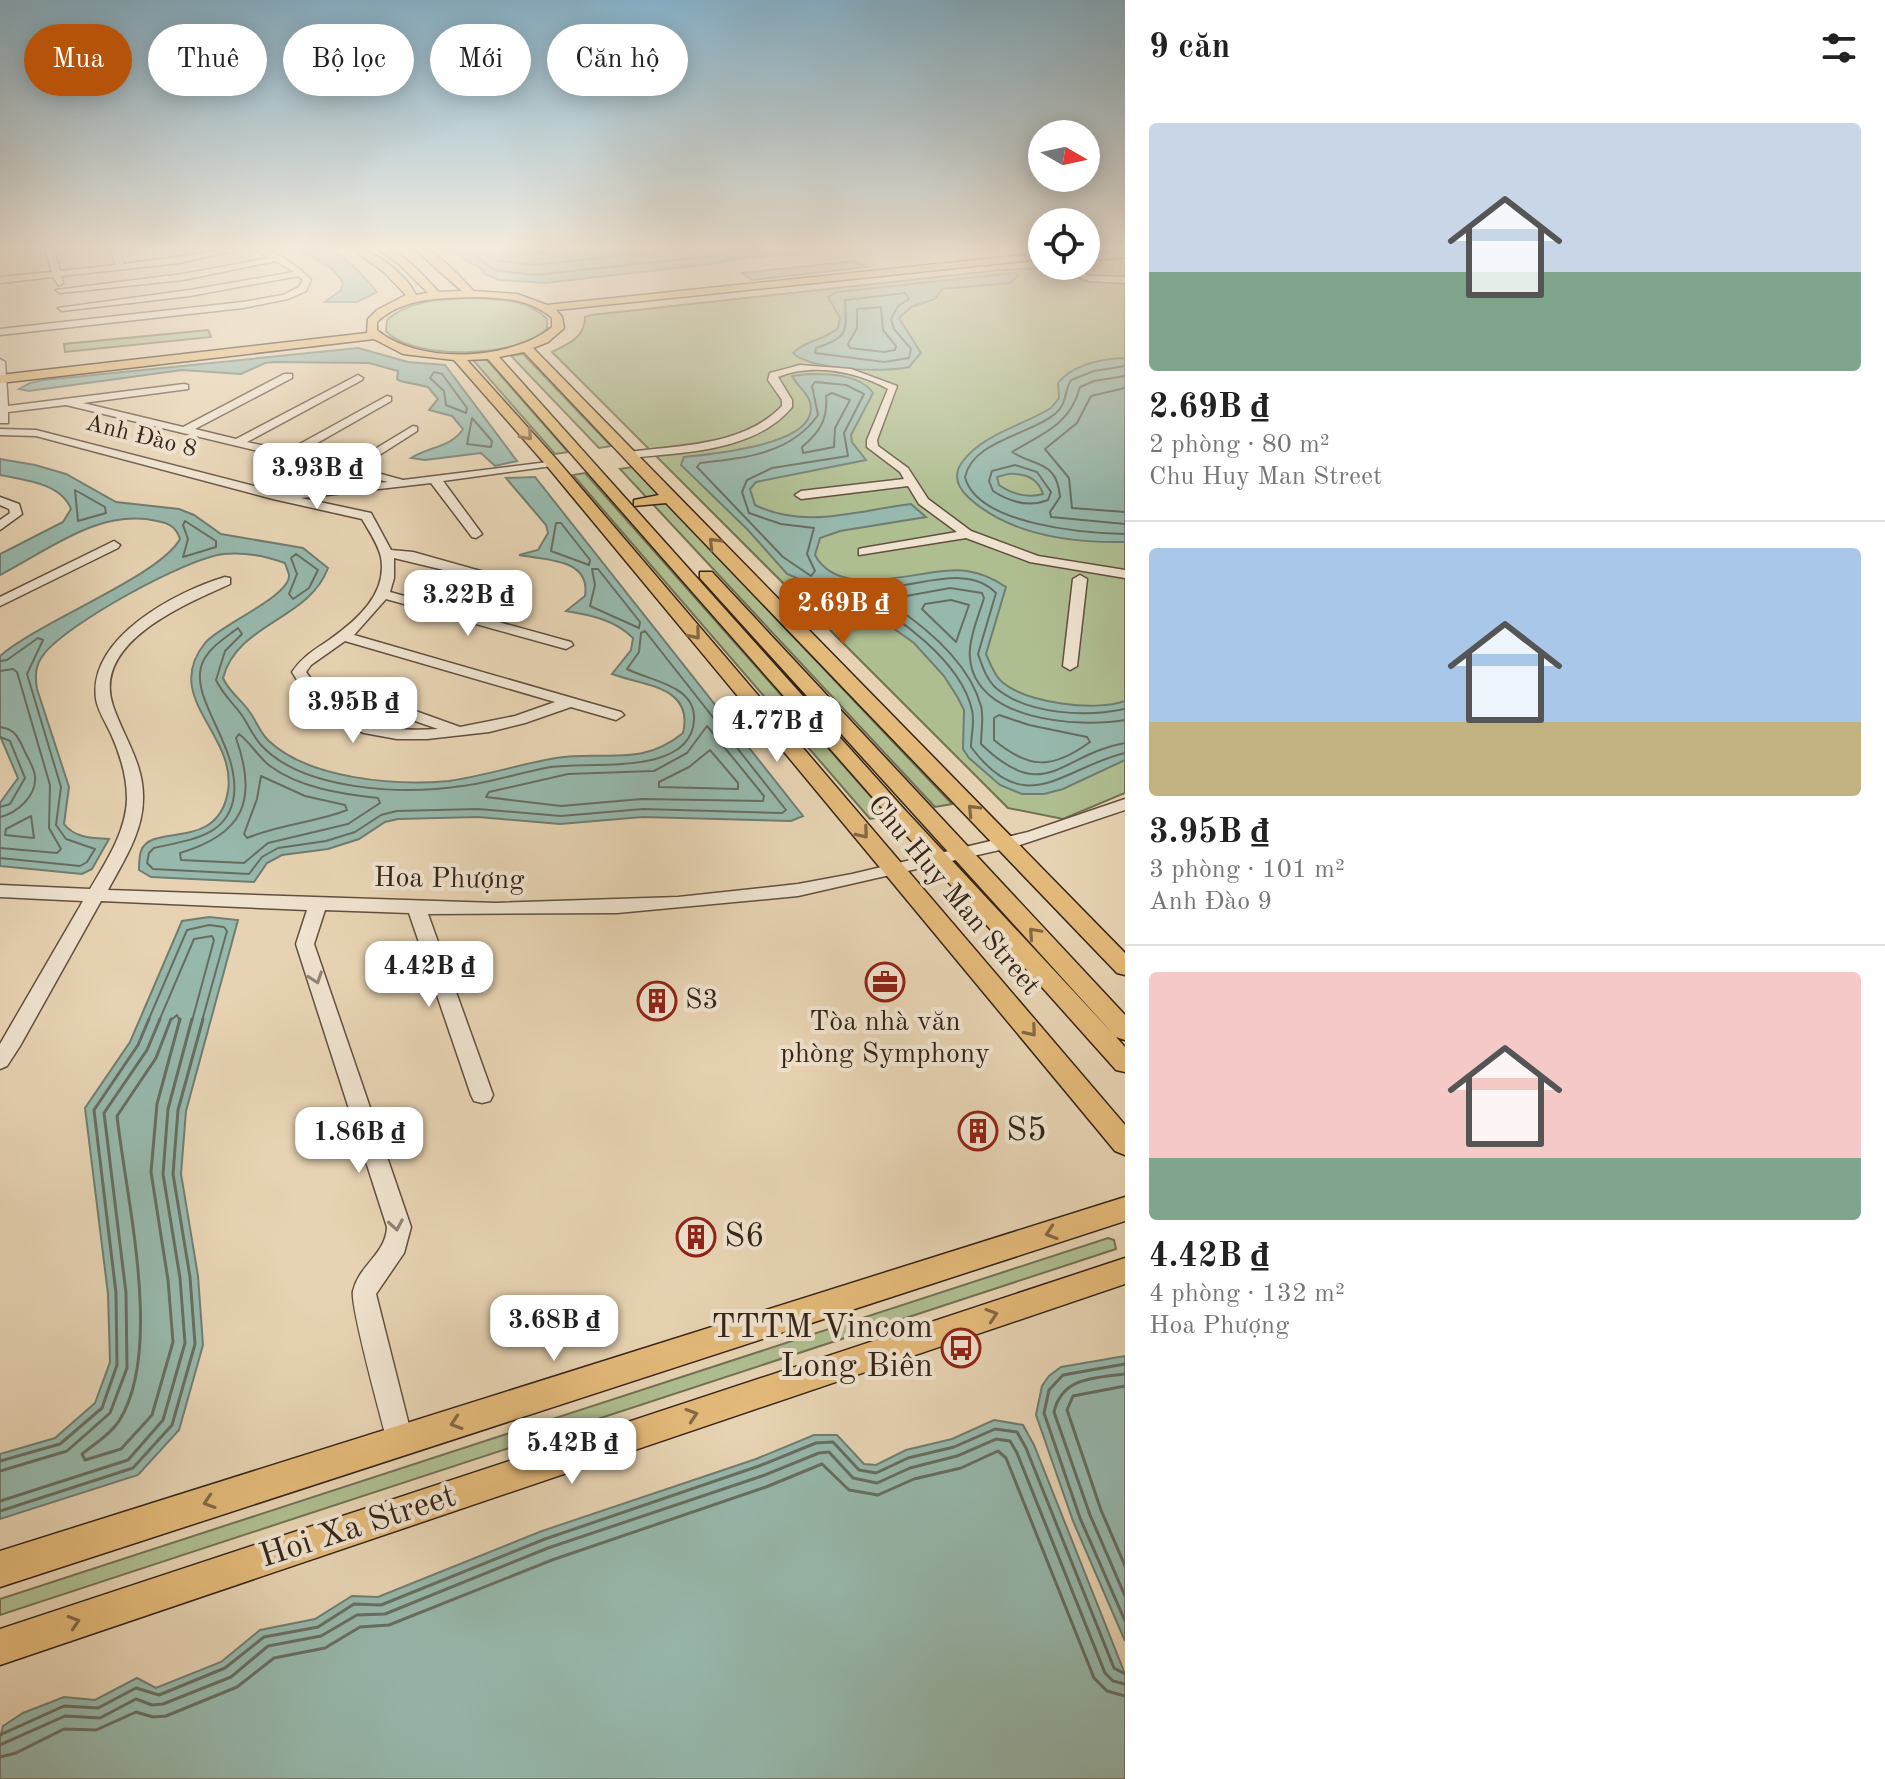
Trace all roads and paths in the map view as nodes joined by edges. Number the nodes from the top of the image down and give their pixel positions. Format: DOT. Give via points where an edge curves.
graph roads {
  1 [pos="373,330"];
  2 [pos="555,330"];
  3 [pos="372,333"];
  4 [pos="527,347"];
  5 [pos="496,353"];
  6 [pos="457,356"];
  7 [pos="1,372"];
  8 [pos="288,376"];
  9 [pos="358,378"];
  10 [pos="528,397"];
  11 [pos="387,399"];
  12 [pos="497,401"];
  13 [pos="67,402"];
  14 [pos="0,410"];
  15 [pos="129,416"];
  16 [pos="570,419"];
  17 [pos="1,427"];
  18 [pos="413,429"];
  19 [pos="185,430"];
  20 [pos="238,442"];
  21 [pos="290,454"];
  22 [pos="629,455"];
  23 [pos="552,463"];
  24 [pos="354,470"];
  25 [pos="434,480"];
  26 [pos="909,482"];
  27 [pos="408,483"];
  28 [pos="608,488"];
  29 [pos="348,491"];
  30 [pos="575,492"];
  31 [pos="801,495"];
  32 [pos="277,496"];
  33 [pos="670,498"];
  34 [pos="0,501"];
  35 [pos="639,503"];
  36 [pos="367,516"];
  37 [pos="0,526"];
  38 [pos="476,534"];
  39 [pos="967,534"];
  40 [pos="114,545"];
  41 [pos="863,552"];
  42 [pos="385,553"];
  43 [pos="1060,565"];
  44 [pos="1107,572"];
  45 [pos="1125,574"];
  46 [pos="1080,579"];
  47 [pos="225,581"];
  48 [pos="523,585"];
  49 [pos="381,594"];
  50 [pos="3,599"];
  51 [pos="343,636"];
  52 [pos="566,645"];
  53 [pos="1070,666"];
  54 [pos="314,691"];
  55 [pos="569,702"];
  56 [pos="616,715"];
  57 [pos="459,731"];
  58 [pos="1125,804"];
  59 [pos="1007,845"];
  60 [pos="950,857"];
  61 [pos="895,870"];
  62 [pos="0,891"];
  63 [pos="95,896"];
  64 [pos="318,905"];
  65 [pos="417,909"];
  66 [pos="1125,967"];
  67 [pos="1125,1031"];
  68 [pos="0,1061"];
  69 [pos="1125,1063"];
  70 [pos="482,1095"];
  71 [pos="1125,1144"];
  72 [pos="1125,1209"];
  73 [pos="1125,1271"];
  74 [pos="400,1441"];
  75 [pos="0,1569"];
  76 [pos="0,1647"];
  1 -- 3 [label="main road"];
  2 -- 4 [label="main road"];
  3 -- 6 [label="main road" via="412,352"];
  3 -- 7 [label="main road"];
  4 -- 5 [label="main road"];
  4 -- 16 [label="main road, Chu Huy Man Street"];
  5 -- 6 [label="main road"];
  5 -- 10 [label="main road, Chu Huy Man Street"];
  5 -- 16 [label="main road, Chu Huy Man Street"];
  6 -- 12 [label="main road, Chu Huy Man Street"];
  7 -- 14 [label="street"];
  8 -- 19 [label="street"];
  9 -- 20 [label="street"];
  10 -- 12 [label="main road"];
  10 -- 16 [label="main road, Chu Huy Man Street"];
  11 -- 21 [label="street"];
  12 -- 23 [label="main road, Chu Huy Man Street, one-way"];
  13 -- 14 [label="street"];
  13 -- 15 [label="street"];
  13 -- 15 [label="street" via="184,387"];
  14 -- 17 [label="street"];
  15 -- 19 [label="street"];
  16 -- 22 [label="main road, Chu Huy Man Street"];
  16 -- 28 [label="main road"];
  16 -- 35 [label="main road, Chu Huy Man Street"];
  17 -- 32 [label="street, Anh Đào 8"];
  18 -- 24 [label="street" via="353,465"];
  19 -- 20 [label="street"];
  20 -- 21 [label="street"];
  21 -- 24 [label="street"];
  22 -- 26 [label="street" via="728,439 770,425 787,407 773,375 782,370 842,371 893,388 873,447 904,470"];
  22 -- 33 [label="main road, Chu Huy Man Street"];
  23 -- 25 [label="street, Anh Đào 8"];
  23 -- 30 [label="main road, Chu Huy Man Street"];
  24 -- 27 [label="street"];
  24 -- 29 [label="street" via="362,479"];
  25 -- 27 [label="street, Anh Đào 8"];
  25 -- 38 [label="street"];
  26 -- 31 [label="street"];
  26 -- 39 [label="street" via="937,514"];
  27 -- 29 [label="street, Anh Đào 8"];
  28 -- 30 [label="main road"];
  28 -- 60 [label="main road"];
  29 -- 32 [label="street, Anh Đào 8"];
  29 -- 36 [label="street"];
  30 -- 61 [label="main road, Chu Huy Man Street, one-way"];
  32 -- 36 [label="street"];
  33 -- 35 [label="main road"];
  59 -- 33 [label="main road, Chu Huy Man Street, one-way"];
  34 -- 37 [label="street" via="15,507 16,514"];
  35 -- 60 [label="main road, Chu Huy Man Street"];
  36 -- 42 [label="street"];
  39 -- 41 [label="street"];
  39 -- 43 [label="street"];
  40 -- 50 [label="street"];
  42 -- 48 [label="street"];
  42 -- 49 [label="street"];
  43 -- 44 [label="street"];
  43 -- 46 [label="street"];
  44 -- 45 [label="street"];
  44 -- 46 [label="street"];
  46 -- 53 [label="street"];
  47 -- 63 [label="street" via="148,620 109,661 104,699 129,755 136,793 133,820"];
  49 -- 51 [label="street" via="374,609"];
  49 -- 52 [label="street"];
  51 -- 54 [label="street" via="302,667 302,679"];
  51 -- 55 [label="street"];
  54 -- 57 [label="street" via="354,696"];
  54 -- 57 [label="street" via="355,725 395,733"];
  55 -- 56 [label="street"];
  55 -- 57 [label="street" via="533,717"];
  58 -- 59 [label="street"];
  59 -- 60 [label="street, Hoa Phượng"];
  59 -- 66 [label="main road, Chu Huy Man Street"];
  60 -- 61 [label="street, Hoa Phượng"];
  67 -- 60 [label="main road, Chu Huy Man Street, one-way"];
  60 -- 69 [label="main road"];
  61 -- 65 [label="street, Hoa Phượng" via="797,890 660,905"];
  61 -- 71 [label="main road, Chu Huy Man Street, one-way"];
  62 -- 63 [label="street, Hoa Phượng"];
  63 -- 64 [label="street, Hoa Phượng"];
  63 -- 68 [label="street"];
  64 -- 65 [label="street, Hoa Phượng"];
  64 -- 74 [label="street, one-way" via="305,944 399,1227 397,1244 364,1294"];
  65 -- 70 [label="street"];
  72 -- 74 [label="main road, one-way"];
  76 -- 73 [label="main road, Hoi Xa Street, one-way"];
  74 -- 75 [label="main road, one-way"];
}
